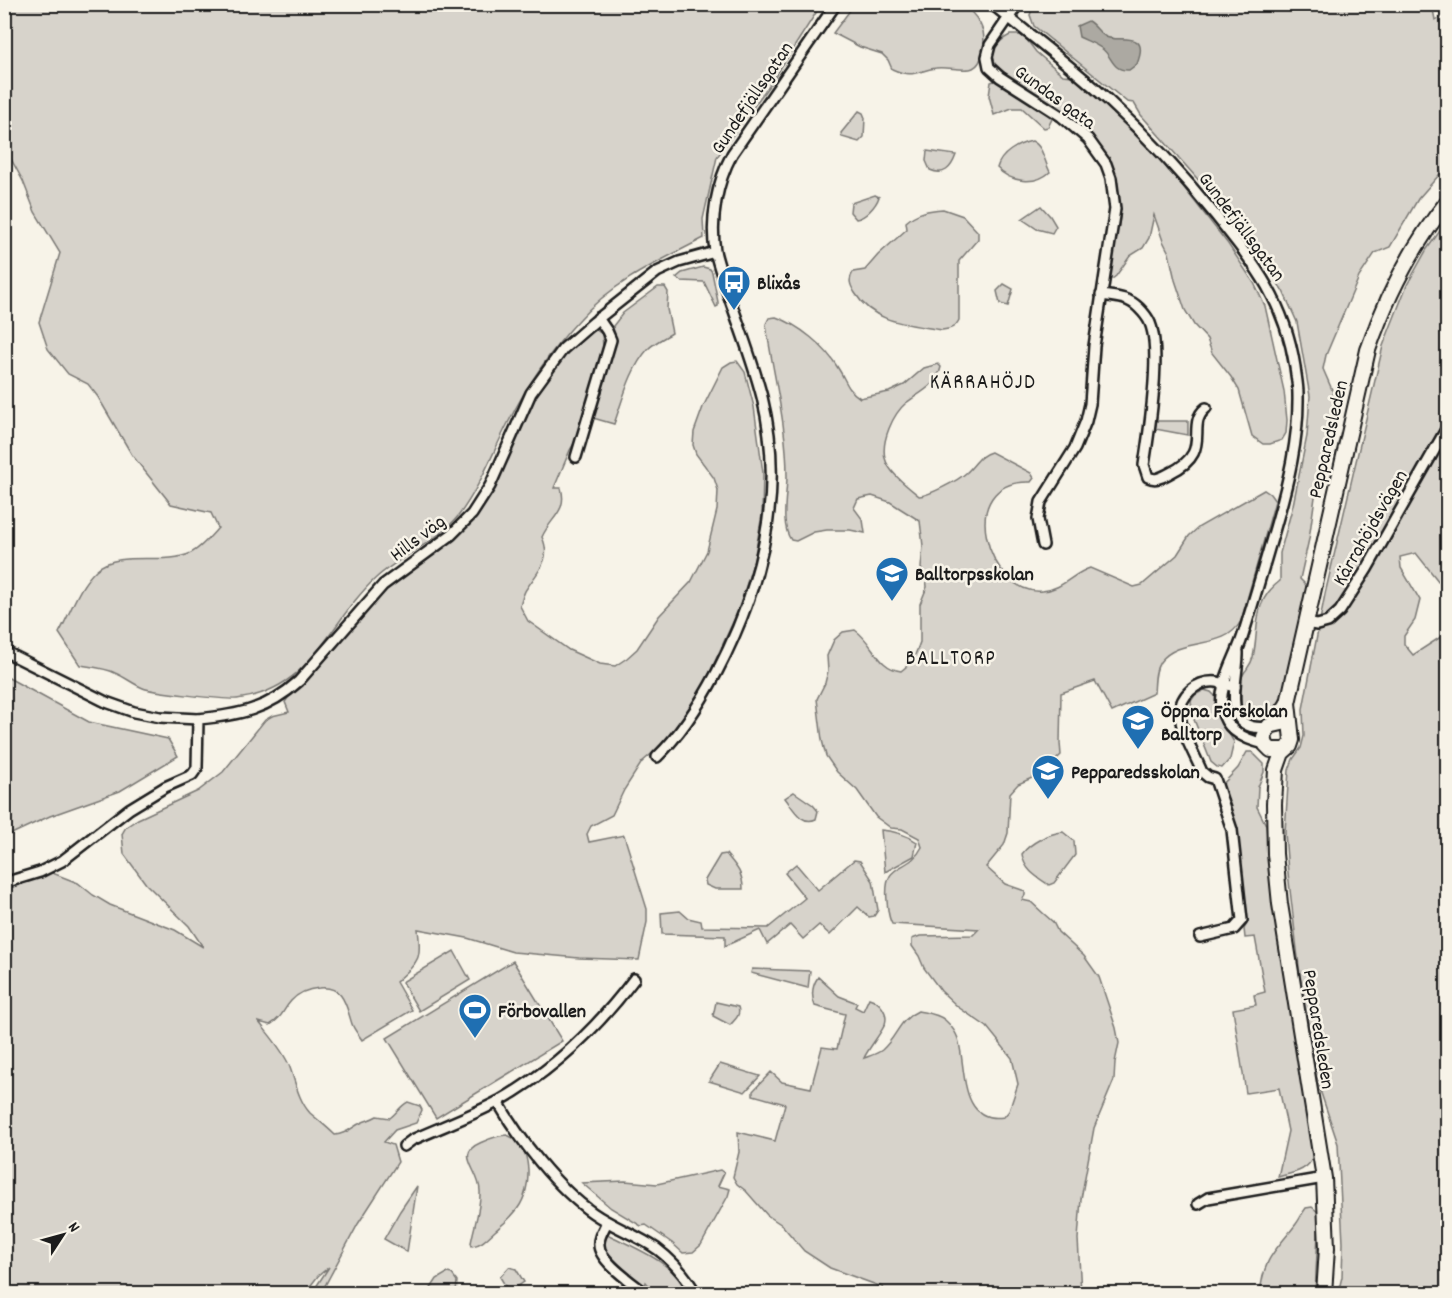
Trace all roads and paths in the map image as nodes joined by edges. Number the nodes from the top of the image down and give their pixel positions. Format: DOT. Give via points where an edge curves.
graph roads {
  1 [pos="836,4"];
  2 [pos="992,4"];
  3 [pos="1018,4"];
  4 [pos="1008,17"];
  5 [pos="1448,201"];
  6 [pos="715,252"];
  7 [pos="1101,295"];
  8 [pos="598,318"];
  9 [pos="1206,408"];
  10 [pos="1448,426"];
  11 [pos="576,457"];
  12 [pos="1043,544"];
  13 [pos="1305,623"];
  14 [pos="4,651"];
  15 [pos="1238,652"];
  16 [pos="1224,684"];
  17 [pos="1235,687"];
  18 [pos="1288,703"];
  19 [pos="198,719"];
  20 [pos="1271,725"];
  21 [pos="1292,733"];
  22 [pos="1267,746"];
  23 [pos="1284,750"];
  24 [pos="657,757"];
  25 [pos="1276,770"];
  26 [pos="4,884"];
  27 [pos="1200,937"];
  28 [pos="634,979"];
  29 [pos="498,1102"];
  30 [pos="404,1146"];
  31 [pos="1324,1178"];
  32 [pos="1198,1204"];
  33 [pos="607,1222"];
  34 [pos="646,1293"];
  35 [pos="696,1293"];
  36 [pos="1324,1293"];
  1 -- 6 [label="street, Gundefjällsgatan" via="726,165 715,212"];
  2 -- 4 [label="street, Gundefjällsgatan"];
  3 -- 4 [label="street, Gundas gata"];
  4 -- 7 [label="street, Gundas gata" via="990,45 990,68 1076,127 1098,151 1111,178 1114,226"];
  4 -- 15 [label="street, Gundefjällsgatan" via="1107,98 1186,179 1253,262 1287,328 1298,391 1294,456"];
  5 -- 13 [label="street, Pepparedsleden" via="1402,268 1368,350"];
  6 -- 8 [label="street" via="657,273"];
  6 -- 24 [label="street, Gundefjällsgatan" via="768,422 770,516 753,586 726,655 681,731"];
  7 -- 9 [label="street" via="1134,303 1146,316 1153,333 1154,363 1144,465 1148,477 1154,480 1190,460 1196,449 1200,416"];
  7 -- 12 [label="street, Gundas gata" via="1090,404 1075,448 1041,502 1038,519"];
  8 -- 11 [label="street" via="610,340"];
  8 -- 19 [label="street, Hills väg" via="563,349 531,393 490,486 463,524 383,585 283,695 232,716"];
  10 -- 13 [label="street, Kärrahöjdsvägen" via="1340,611 1328,622"];
  13 -- 18 [label="street, Pepparedsleden"];
  14 -- 19 [label="street, Hills väg" via="134,712"];
  15 -- 16 [label="street, Gundefjällsgatan"];
  15 -- 17 [label="street, Gundefjällsgatan"];
  16 -- 17 [label="street"];
  16 -- 22 [label="street, Gundefjällsgatan" via="1222,711 1230,726"];
  16 -- 27 [label="street" via="1196,686 1185,697 1180,711 1202,772 1215,778 1229,817 1242,920 1234,929"];
  17 -- 20 [label="street, Gundefjällsgatan" via="1234,705 1240,718 1250,726"];
  18 -- 20 [label="street, Pepparedsleden"];
  18 -- 21 [label="street, Pepparedsleden"];
  19 -- 26 [label="street" via="197,768 192,775 129,809 62,861"];
  20 -- 21 [label="street" via="1284,724"];
  20 -- 22 [label="street" via="1264,735"];
  21 -- 23 [label="street" via="1292,742"];
  22 -- 23 [label="street"];
  22 -- 25 [label="street, Pepparedsleden"];
  23 -- 25 [label="street, Pepparedsleden"];
  25 -- 31 [label="street, Pepparedsleden" via="1277,877"];
  28 -- 29 [label="street" via="563,1057"];
  29 -- 30 [label="street"];
  29 -- 33 [label="street" via="512,1127 555,1177 582,1205"];
  31 -- 32 [label="street" via="1209,1198"];
  31 -- 36 [label="street, Pepparedsleden" via="1328,1248"];
  33 -- 34 [label="street" via="599,1242 601,1253"];
  33 -- 35 [label="street" via="657,1249 681,1270"];
}
